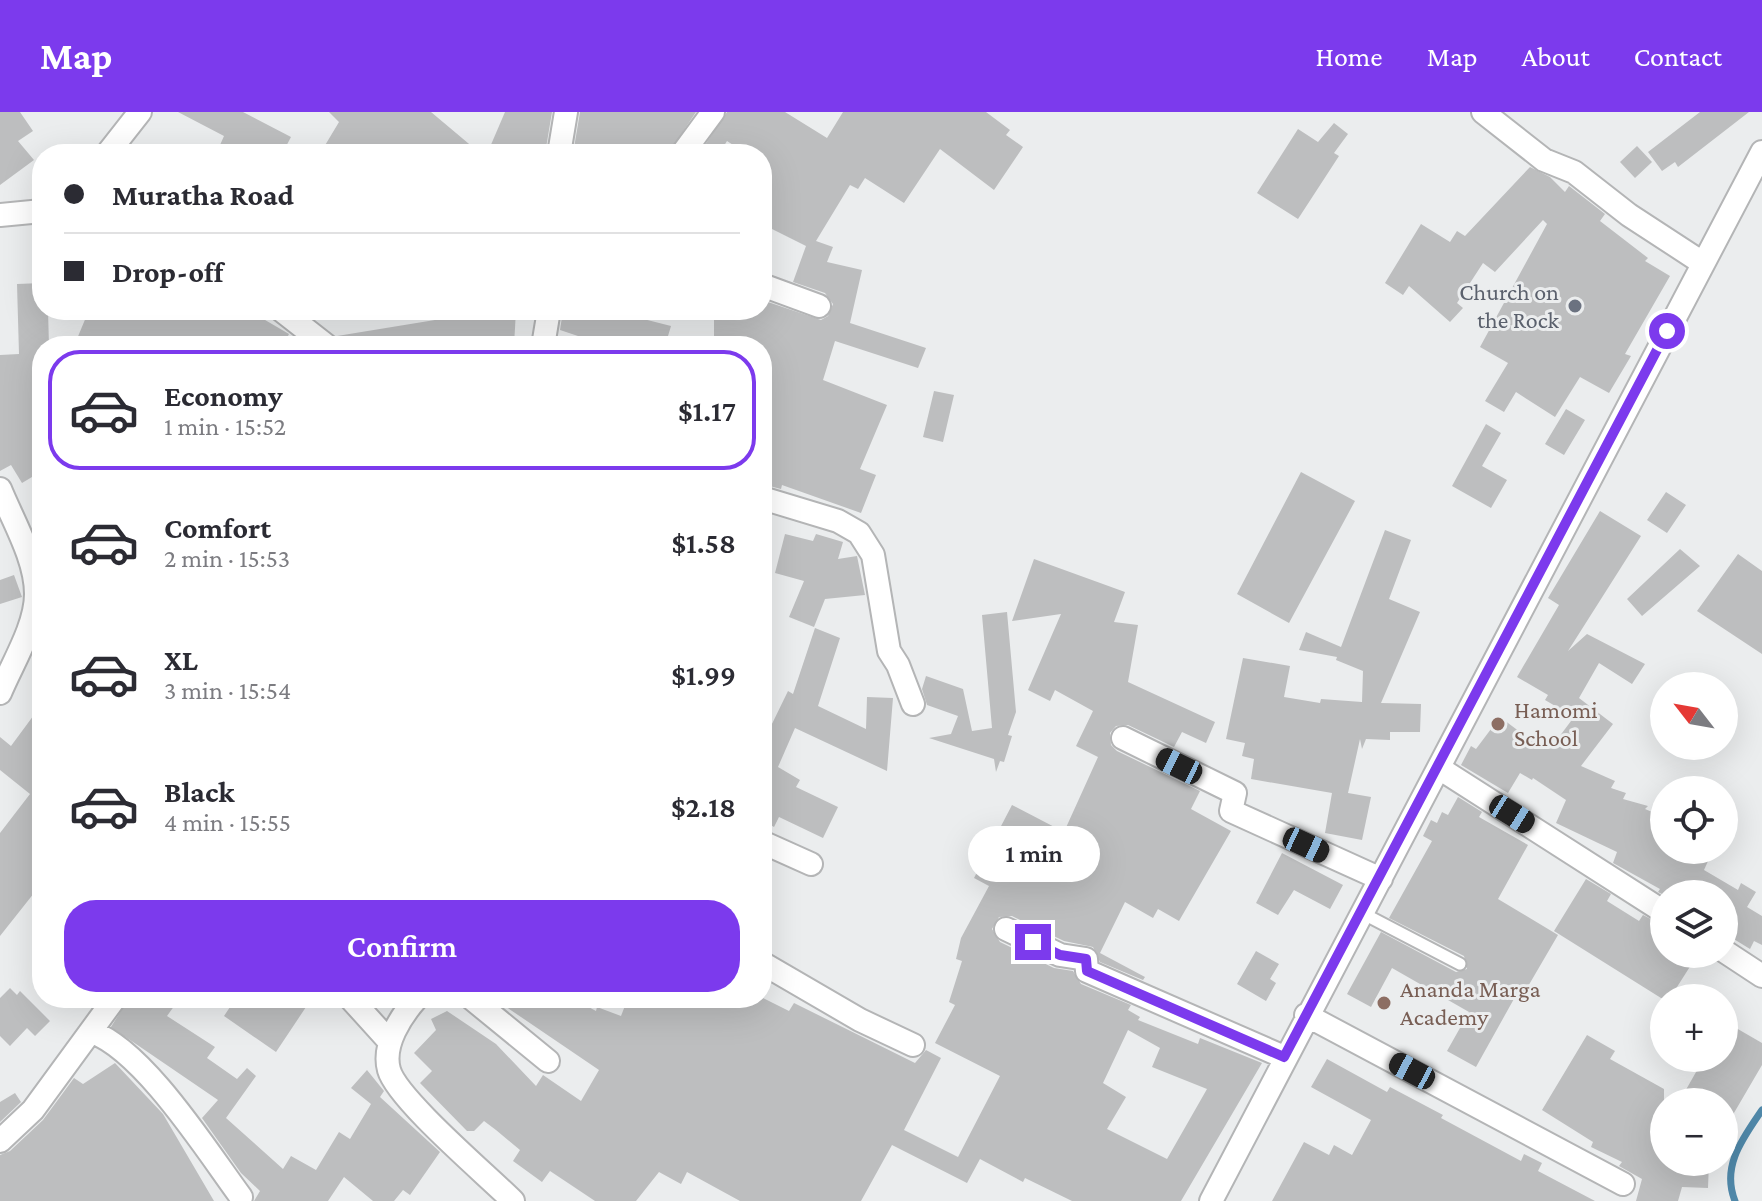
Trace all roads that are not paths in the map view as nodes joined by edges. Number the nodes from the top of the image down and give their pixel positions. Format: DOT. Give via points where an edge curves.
graph roads {
  1 [pos="140,112"];
  2 [pos="566,112"];
  3 [pos="713,112"];
  4 [pos="1483,112"];
  5 [pos="115,144"];
  6 [pos="561,144"];
  7 [pos="689,144"];
  8 [pos="1762,152"];
  9 [pos="32,212"];
  10 [pos="0,215"];
  11 [pos="1701,262"];
  12 [pos="772,289"];
  13 [pos="819,306"];
  14 [pos="294,320"];
  15 [pos="314,336"];
  16 [pos="0,489"];
  17 [pos="772,501"];
  18 [pos="32,571"];
  19 [pos="32,617"];
  20 [pos="0,693"];
  21 [pos="913,704"];
  22 [pos="1123,738"];
  23 [pos="1439,768"];
  24 [pos="772,846"];
  25 [pos="811,864"];
  26 [pos="1381,879"];
  27 [pos="1650,903"];
  28 [pos="1362,913"];
  29 [pos="1006,929"];
  30 [pos="1738,960"];
  31 [pos="1460,964"];
  32 [pos="772,969"];
  33 [pos="1762,976"];
  34 [pos="108,1008"];
  35 [pos="359,1008"];
  36 [pos="410,1008"];
  37 [pos="483,1008"];
  38 [pos="1306,1015"];
  39 [pos="92,1032"];
  40 [pos="389,1041"];
  41 [pos="913,1045"];
  42 [pos="1284,1057"];
  43 [pos="548,1061"];
  44 [pos="0,1141"];
  45 [pos="1623,1184"];
  46 [pos="241,1197"];
  47 [pos="513,1201"];
  48 [pos="1211,1201"];
  1 -- 5 [label="street"];
  2 -- 6 [label="street"];
  3 -- 7 [label="street"];
  4 -- 11 [label="street" via="1544,160 1574,172"];
  8 -- 11 [label="street"];
  9 -- 10 [label="street"];
  11 -- 23 [label="street"];
  12 -- 13 [label="street"];
  14 -- 15 [label="street"];
  16 -- 18 [label="street"];
  17 -- 21 [label="street" via="838,521 859,533 873,555 889,651"];
  19 -- 20 [label="street"];
  22 -- 26 [label="street" via="1235,793 1231,811"];
  23 -- 26 [label="street"];
  23 -- 27 [label="street"];
  24 -- 25 [label="street"];
  26 -- 28 [label="street"];
  28 -- 31 [label="lane"];
  28 -- 38 [label="street"];
  29 -- 42 [label="street" via="1060,955 1086,959 1087,971"];
  30 -- 33 [label="street"];
  32 -- 41 [label="street"];
  34 -- 39 [label="street"];
  35 -- 40 [label="street"];
  36 -- 40 [label="street"];
  37 -- 43 [label="street"];
  38 -- 42 [label="street"];
  38 -- 45 [label="street"];
  39 -- 44 [label="street" via="33,1110"];
  39 -- 46 [label="street" via="110,1039 167,1098"];
  40 -- 47 [label="street" via="389,1072 408,1098"];
  42 -- 48 [label="street"];
}
